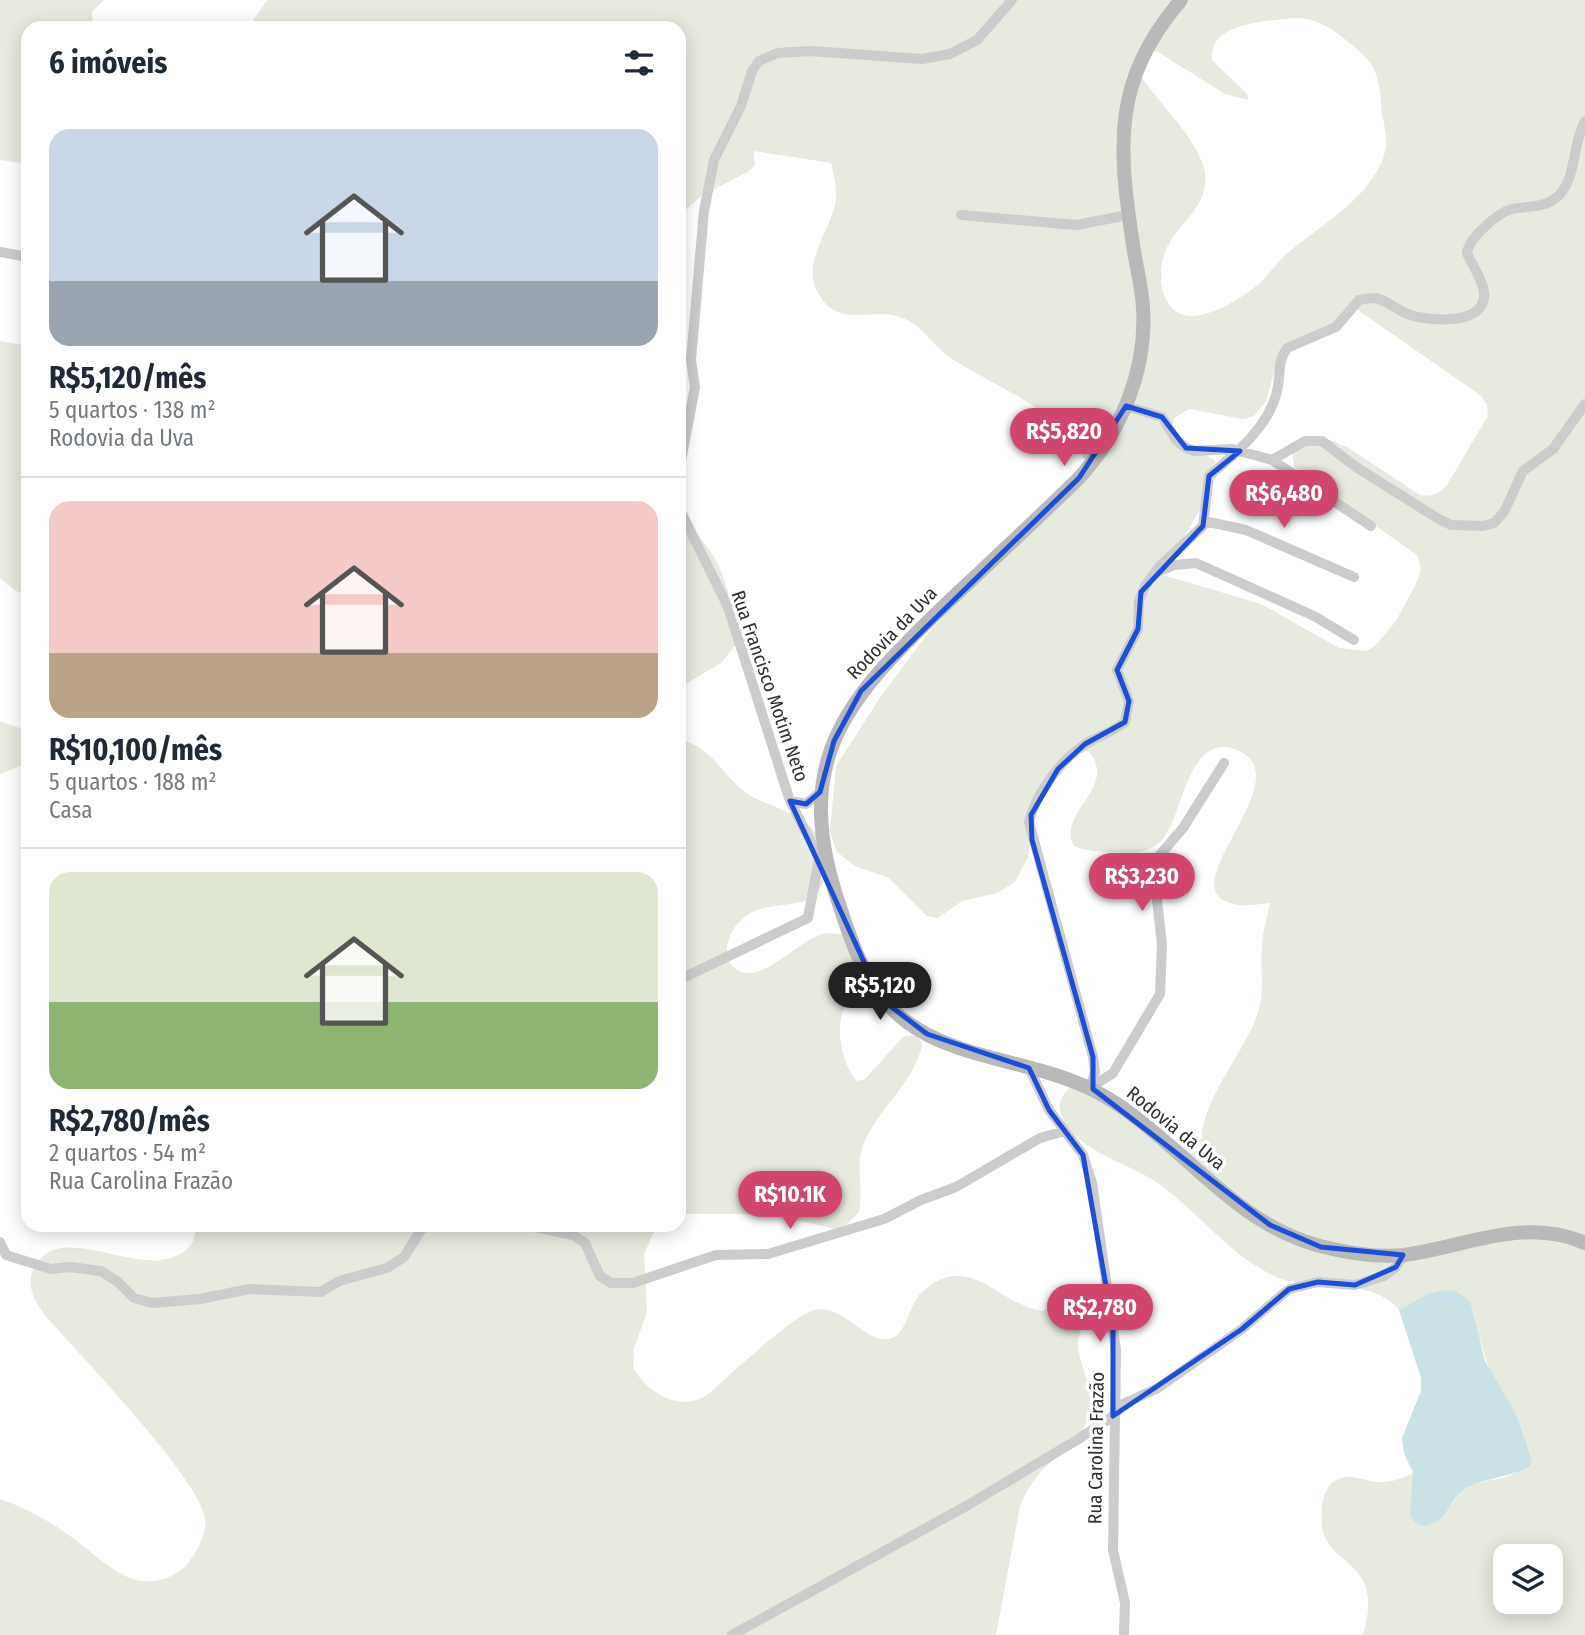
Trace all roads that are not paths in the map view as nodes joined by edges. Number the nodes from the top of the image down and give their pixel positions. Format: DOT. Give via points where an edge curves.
graph roads {
  1 [pos="1012,0"];
  2 [pos="1181,0"];
  3 [pos="1585,121"];
  4 [pos="961,215"];
  5 [pos="1128,215"];
  6 [pos="0,252"];
  7 [pos="21,256"];
  8 [pos="1585,404"];
  9 [pos="1126,406"];
  10 [pos="686,434"];
  11 [pos="1240,451"];
  12 [pos="1272,460"];
  13 [pos="1204,521"];
  14 [pos="686,522"];
  15 [pos="1371,526"];
  16 [pos="1154,573"];
  17 [pos="1354,578"];
  18 [pos="1354,640"];
  19 [pos="1224,763"];
  20 [pos="820,792"];
  21 [pos="790,801"];
  22 [pos="819,859"];
  23 [pos="829,875"];
  24 [pos="687,976"];
  25 [pos="1029,1068"];
  26 [pos="1090,1088"];
  27 [pos="1065,1131"];
  28 [pos="420,1232"];
  29 [pos="559,1232"];
  30 [pos="0,1242"];
  31 [pos="1585,1243"];
  32 [pos="1403,1255"];
  33 [pos="1113,1416"];
  34 [pos="732,1635"];
  35 [pos="1124,1635"];
  1 -- 10 [label="street" via="977,40 950,54 922,59 811,51 759,61 714,160 707,191 691,359 695,387"];
  2 -- 5 [label="street, Rodovia da Uva" via="1145,50 1126,106 1121,142"];
  3 -- 11 [label="street" via="1559,195 1543,205 1508,210 1468,246 1484,292 1480,307 1466,316 1428,318 1412,316 1376,298 1359,300 1336,327 1287,348 1272,406"];
  4 -- 5 [label="street" via="1076,225"];
  5 -- 9 [label="street, Rodovia da Uva" via="1143,318 1138,364"];
  6 -- 7 [label="street"];
  8 -- 12 [label="street" via="1553,449 1523,471 1504,512 1494,523 1483,526 1451,525 1437,518 1322,441 1305,441"];
  9 -- 11 [label="street" via="1163,417 1186,448"];
  9 -- 20 [label="street, Rodovia da Uva" via="1103,449 1079,478 902,646 861,691 834,741"];
  11 -- 12 [label="street"];
  11 -- 13 [label="street" via="1209,476"];
  12 -- 15 [label="street"];
  13 -- 16 [label="street"];
  13 -- 17 [label="street" via="1246,530"];
  14 -- 21 [label="street, Rua Francisco Motim Neto" via="728,607"];
  16 -- 18 [label="street" via="1196,563 1314,616"];
  16 -- 26 [label="street" via="1142,592 1138,629 1117,670 1129,701 1125,722 1065,761 1029,822 1093,1057"];
  19 -- 26 [label="street" via="1183,828 1153,863 1162,944 1160,994 1113,1073"];
  20 -- 21 [label="street" via="806,804"];
  20 -- 23 [label="street, Rodovia da Uva" via="820,827"];
  21 -- 22 [label="street, Rua Francisco Motim Neto"];
  22 -- 23 [label="street, Rua Francisco Motim Neto"];
  22 -- 24 [label="street" via="808,918"];
  23 -- 25 [label="street, Rodovia da Uva" via="866,974 888,1006 927,1034"];
  25 -- 26 [label="street, Rodovia da Uva"];
  25 -- 27 [label="street, Rua Carolina Frazão"];
  26 -- 32 [label="street, Rodovia da Uva" via="1270,1225 1321,1247"];
  27 -- 29 [label="street" via="1040,1138 956,1187 873,1223 768,1254 716,1255 633,1283 611,1283 600,1276 585,1243"];
  27 -- 33 [label="street, Rua Carolina Frazão" via="1083,1155 1092,1182 1116,1350"];
  28 -- 30 [label="street" via="404,1257 387,1268 339,1281 321,1292 248,1289 152,1303 135,1298 101,1270 34,1265 6,1255"];
  31 -- 32 [label="street, Rodovia da Uva" via="1550,1232 1516,1232"];
  32 -- 33 [label="street" via="1384,1276 1355,1285 1318,1282 1289,1289 1242,1329 1158,1388 1123,1404"];
  33 -- 34 [label="street" via="968,1505"];
  33 -- 35 [label="street, Rua Carolina Frazão" via="1113,1550 1125,1603"];
}
